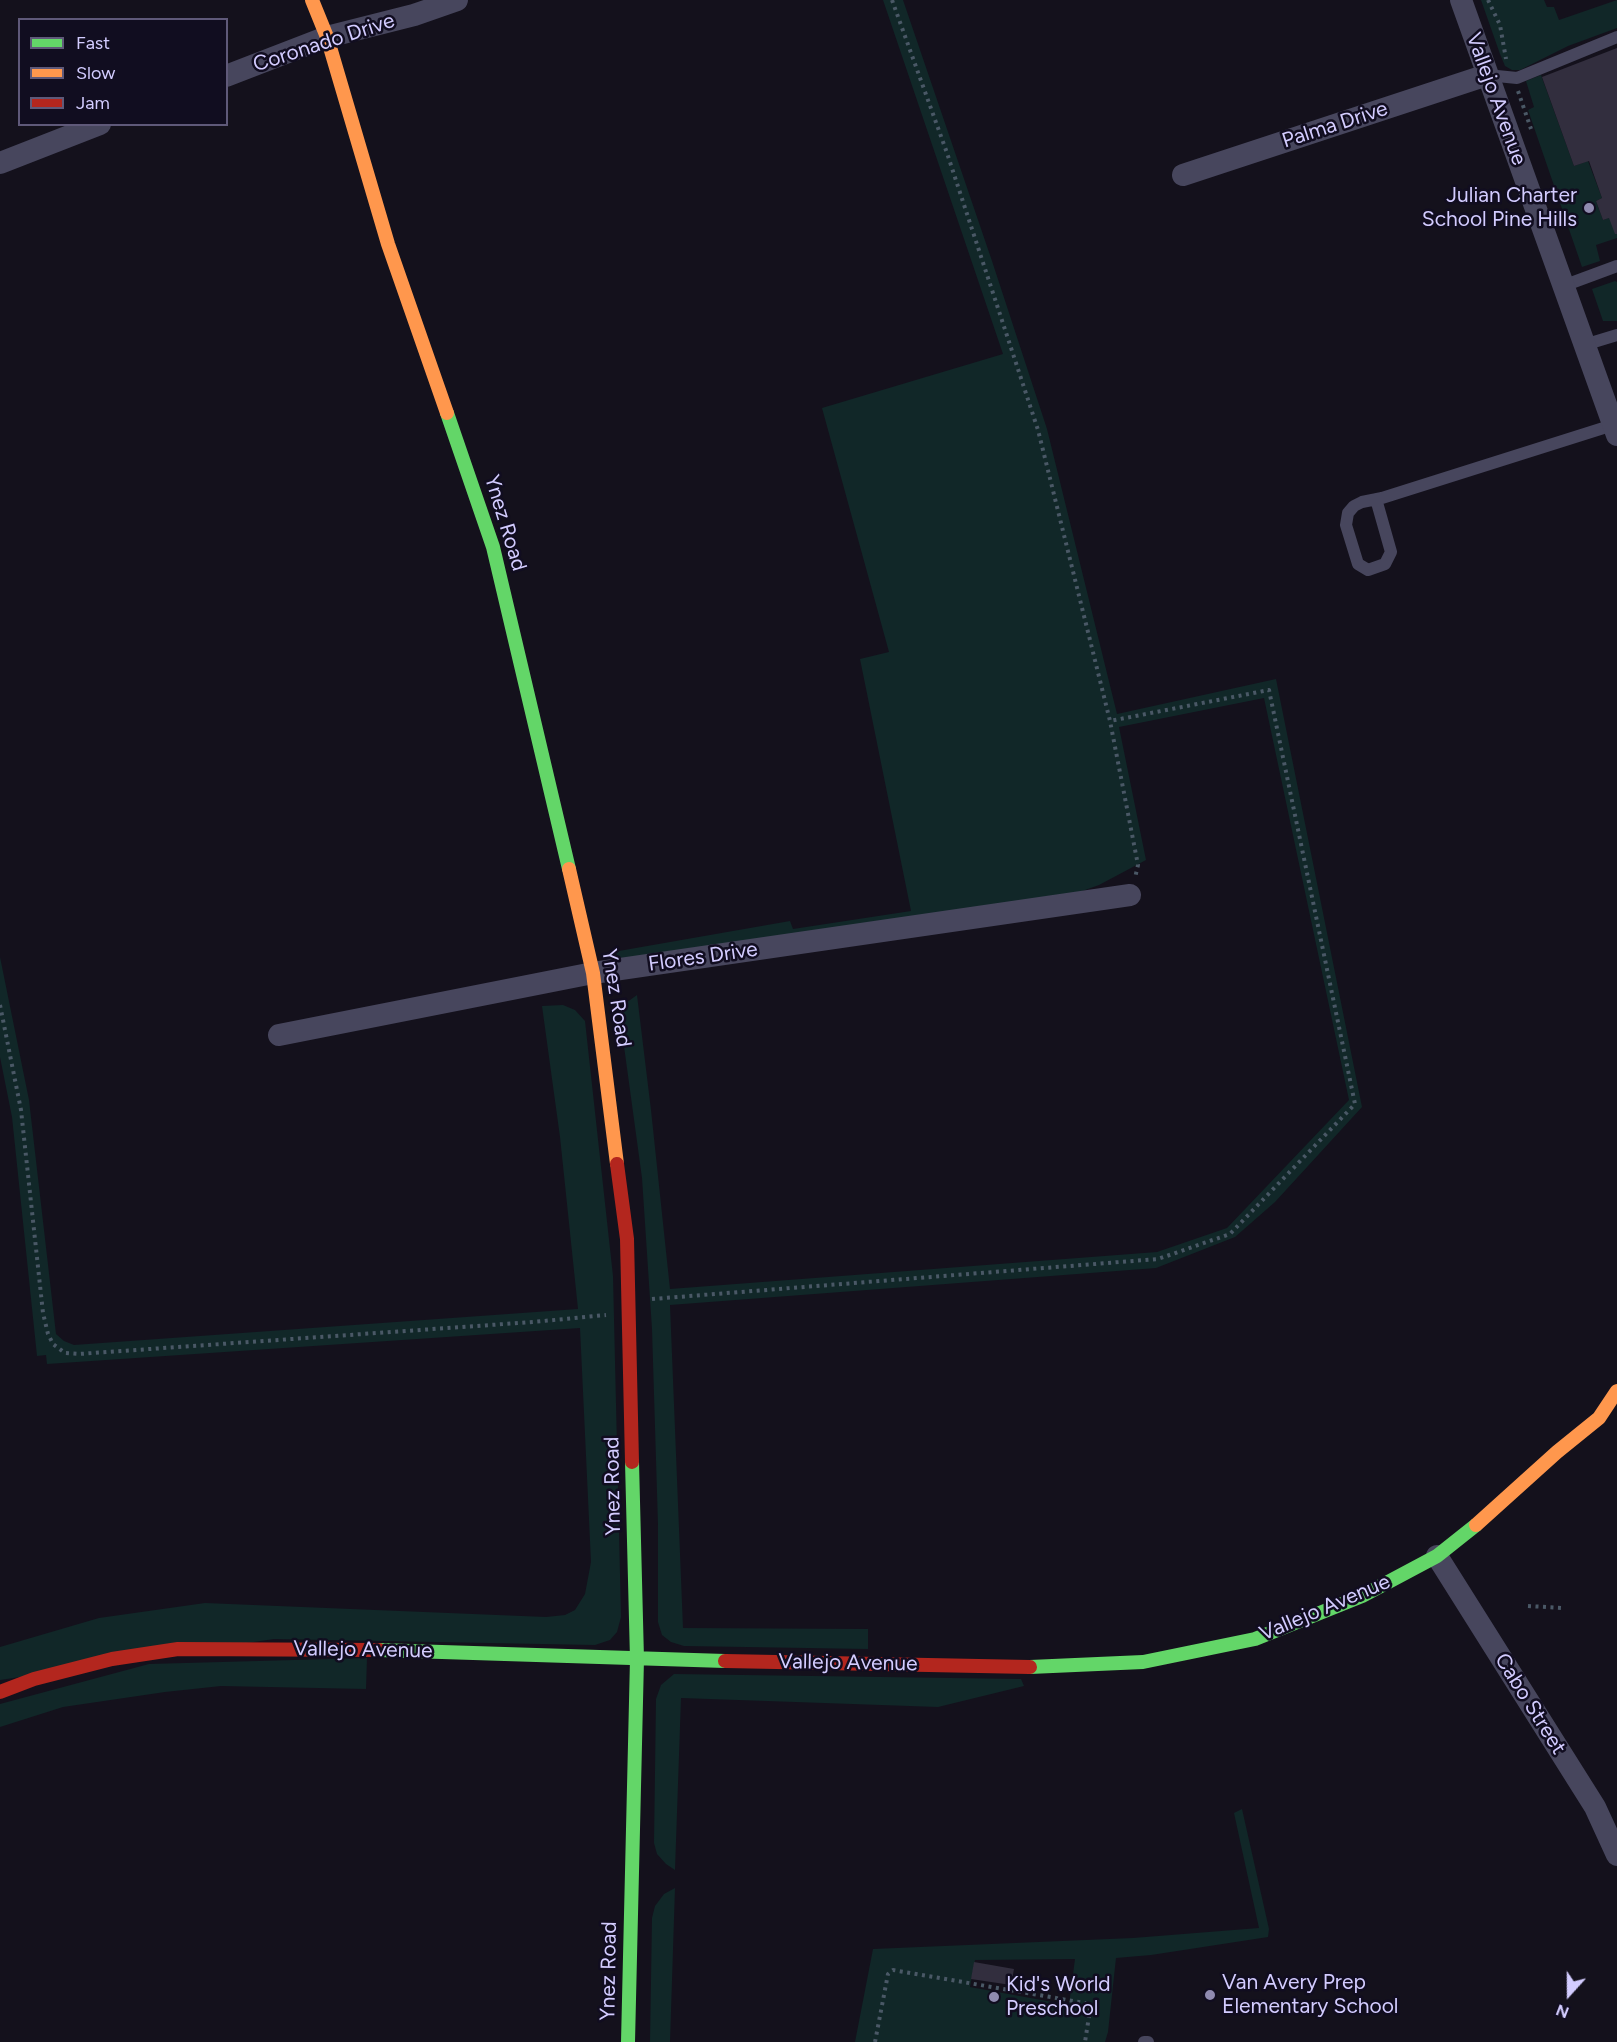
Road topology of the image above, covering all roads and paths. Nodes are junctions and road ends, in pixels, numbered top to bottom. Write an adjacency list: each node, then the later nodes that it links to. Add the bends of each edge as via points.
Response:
1 (312, 0): 5 (main road, Ynez Road)
2 (457, 0): 5 (street, Coronado Drive)
3 (892, 0): 18 (path, via 1038,430)
4 (1461, 0): 8 (street, Vallejo Avenue)
5 (327, 38): 7 (street, Coronado Drive); 20 (main road, Ynez Road, via 388,244 493,547)
6 (1617, 38): 8 (lane, via 1517,78)
7 (228, 75)
8 (1486, 75): 11 (street, Palma Drive); 13 (street, Vallejo Avenue)
9 (95, 126): 10 (street)
10 (0, 163)
11 (1183, 175)
12 (1617, 266): 13 (lane)
13 (1563, 286): 15 (street, Vallejo Avenue)
14 (1617, 335): 15 (lane)
15 (1584, 345): 16 (street, Vallejo Avenue)
16 (1615, 430): 17 (lane)
17 (1376, 499): 17 (lane, via 1354,506 1346,525 1358,564 1368,570 1385,564 1391,552)
18 (1110, 721): 19 (path, via 1138,865); 23 (path, via 1269,690 1356,1104 1230,1234 1158,1259 650,1299)
19 (1130, 895): 20 (street, Flores Drive)
20 (593, 973): 22 (street, Flores Drive); 23 (main road, Ynez Road, via 627,1239)
21 (0, 1005): 23 (path, via 21,1110 43,1312 53,1344 65,1353 533,1322 615,1314)
22 (279, 1035)
23 (629, 1306): 28 (main road, Ynez Road)
24 (1617, 1391): 25 (main road, Vallejo Avenue, via 1599,1418)
25 (1437, 1556): 28 (main road, Vallejo Avenue, via 1362,1596 1255,1639 1143,1662 1039,1666); 30 (street, Cabo Street, via 1595,1807)
26 (1528, 1606): 27 (path)
27 (1563, 1608)
28 (637, 1659): 29 (main road, Vallejo Avenue, via 350,1649 178,1649 112,1659); 31 (main road, Ynez Road)
29 (0, 1692)
30 (1617, 1855)
31 (628, 2042)
32 (875, 2042): 33 (path, via 888,1974 893,1970 1085,2003 1090,2007)
33 (1085, 2042)

